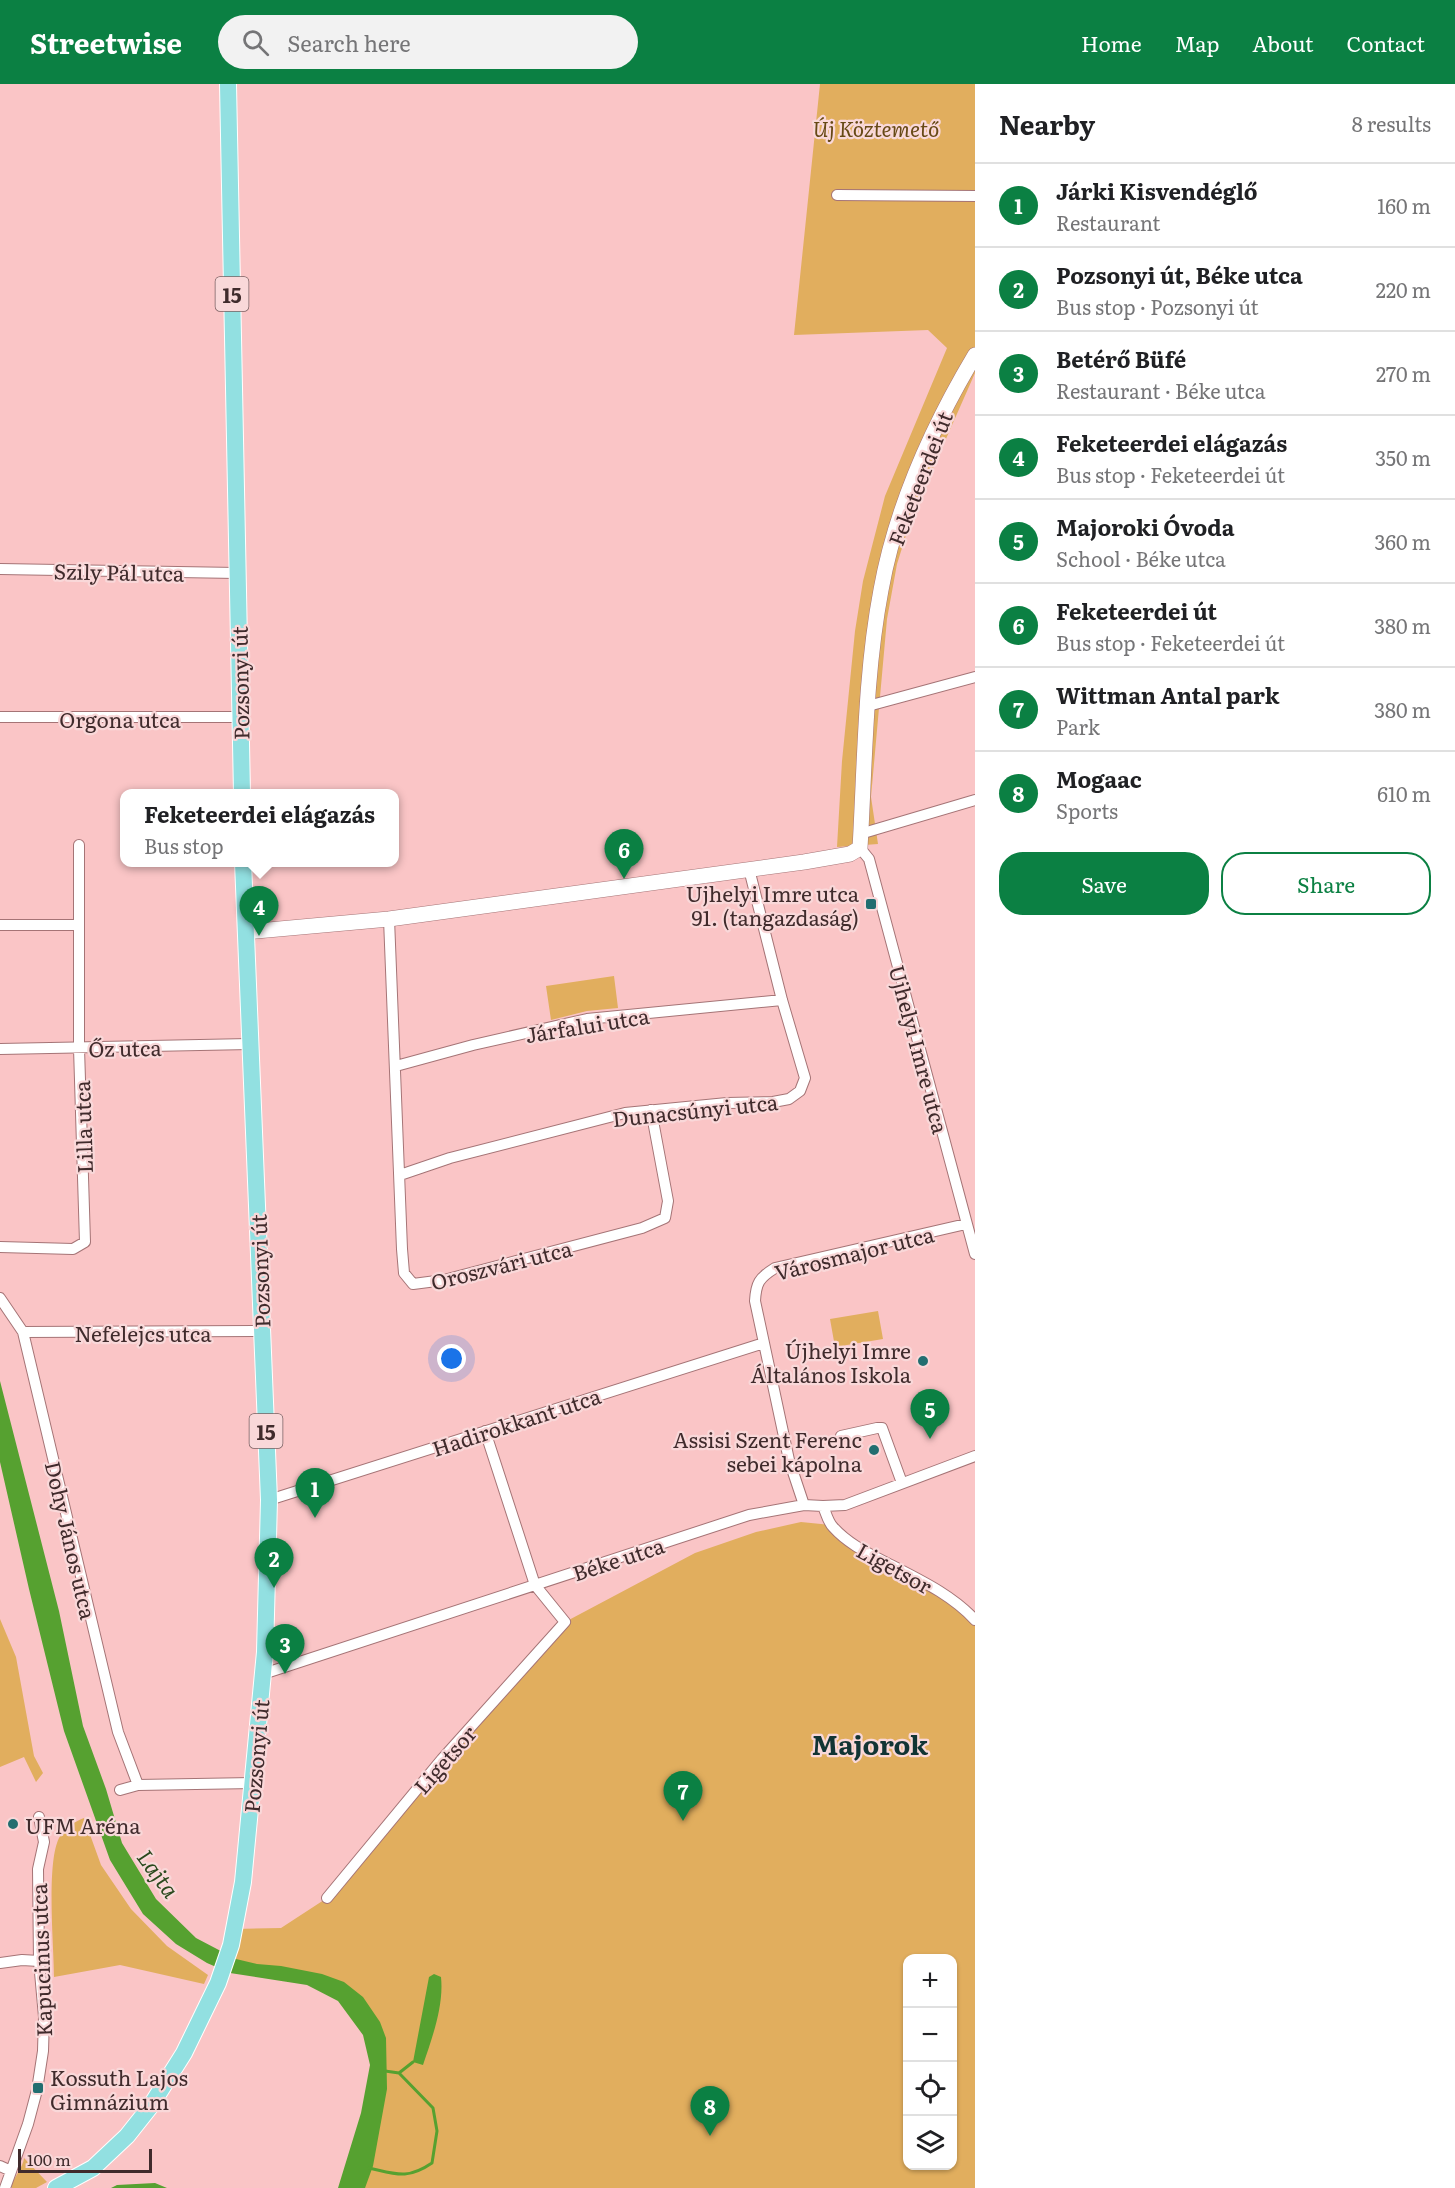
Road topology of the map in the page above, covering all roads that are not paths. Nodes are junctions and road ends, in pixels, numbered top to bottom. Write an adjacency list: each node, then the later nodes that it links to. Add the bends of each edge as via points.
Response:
1 (228, 84): 6 (main road, 15)
2 (837, 195): 3 (street)
3 (975, 196)
4 (975, 355): 8 (main road, Feketeerdei út, via 930,441 894,536 876,616)
5 (0, 569): 6 (street, Szily Pál utca)
6 (237, 573): 10 (main road, Pozsonyi út / 15)
7 (975, 677): 8 (street)
8 (868, 706): 13 (main road, Feketeerdei út)
9 (0, 717): 10 (street, Orgona utca)
10 (240, 717): 11 (main road, Pozsonyi út / 15)
11 (242, 789)
12 (975, 800): 13 (street)
13 (860, 841): 16 (main road, via 850,854); 28 (street, Ujhelyi Imre utca, via 869,859)
14 (79, 845): 19 (street, Lilla utca)
15 (243, 867): 20 (main road, Pozsonyi út / 15)
16 (749, 869): 17 (main road); 21 (street, Dunacsúnyi utca)
17 (390, 919): 20 (main road); 25 (street, Oroszvári utca)
18 (0, 925): 19 (street)
19 (78, 926): 23 (street, Lilla utca)
20 (245, 932): 22 (main road, Pozsonyi út / 15)
21 (782, 1000): 25 (street, Járfalui utca, via 587,1019); 26 (street, Dunacsúnyi utca, via 805,1078 800,1091 789,1099 773,1102)
22 (250, 1044): 23 (street, Őz utca); 32 (main road, Pozsonyi út / 15)
23 (79, 1048): 24 (street, Őz utca); 29 (street, Lilla utca, via 85,1242 73,1249)
24 (0, 1049)
25 (396, 1066): 27 (street, Oroszvári utca)
26 (651, 1110): 27 (street, Dunacsúnyi utca, via 557,1129); 27 (street, Oroszvári utca, via 668,1201 665,1218 642,1228 444,1280 413,1284 404,1273)
27 (400, 1175)
28 (966, 1224): 30 (street, Ujhelyi Imre utca); 34 (street, Városmajor utca, via 775,1268 756,1287)
29 (0, 1247)
30 (975, 1254)
31 (0, 1298): 33 (street, Dohy János utca)
32 (262, 1331): 33 (street, Nefelejcs utca); 39 (main road, Pozsonyi út / 15)
33 (24, 1332): 46 (street, Dohy János utca, via 118,1732)
34 (764, 1343): 35 (street, Hadirokkant utca); 40 (street, Városmajor utca, via 789,1460)
35 (485, 1431): 39 (street, Hadirokkant utca); 42 (street)
36 (841, 1436): 38 (street, via 882,1428)
37 (975, 1456): 38 (street, Béke utca)
38 (902, 1483): 41 (street, Béke utca, via 845,1505)
39 (269, 1500): 44 (main road, Pozsonyi út / 15)
40 (804, 1505): 41 (street, Béke utca); 42 (street, Béke utca, via 749,1515)
41 (823, 1506): 43 (street, Ligetsor, via 831,1525 851,1543 932,1587)
42 (535, 1585): 44 (street, Béke utca); 49 (street, Ligetsor, via 565,1622 442,1759)
43 (975, 1620)
44 (263, 1674): 45 (main road, Pozsonyi út / 15)
45 (253, 1783): 46 (street); 55 (main road, Pozsonyi út / 15, via 243,1882 231,1946 184,2053 133,2129 93,2168)
46 (138, 1785): 47 (street)
47 (120, 1790)
48 (39, 1817): 50 (street, Kapucinus utca, via 44,1842 38,1869)
49 (327, 1898)
50 (39, 1961): 51 (street); 53 (street, Kapucinus utca, via 44,2017 42,2064 28,2124)
51 (0, 1963)
52 (0, 2166): 53 (street)
53 (11, 2171): 54 (street, Kapucinus utca)
54 (5, 2188)
55 (56, 2188)

